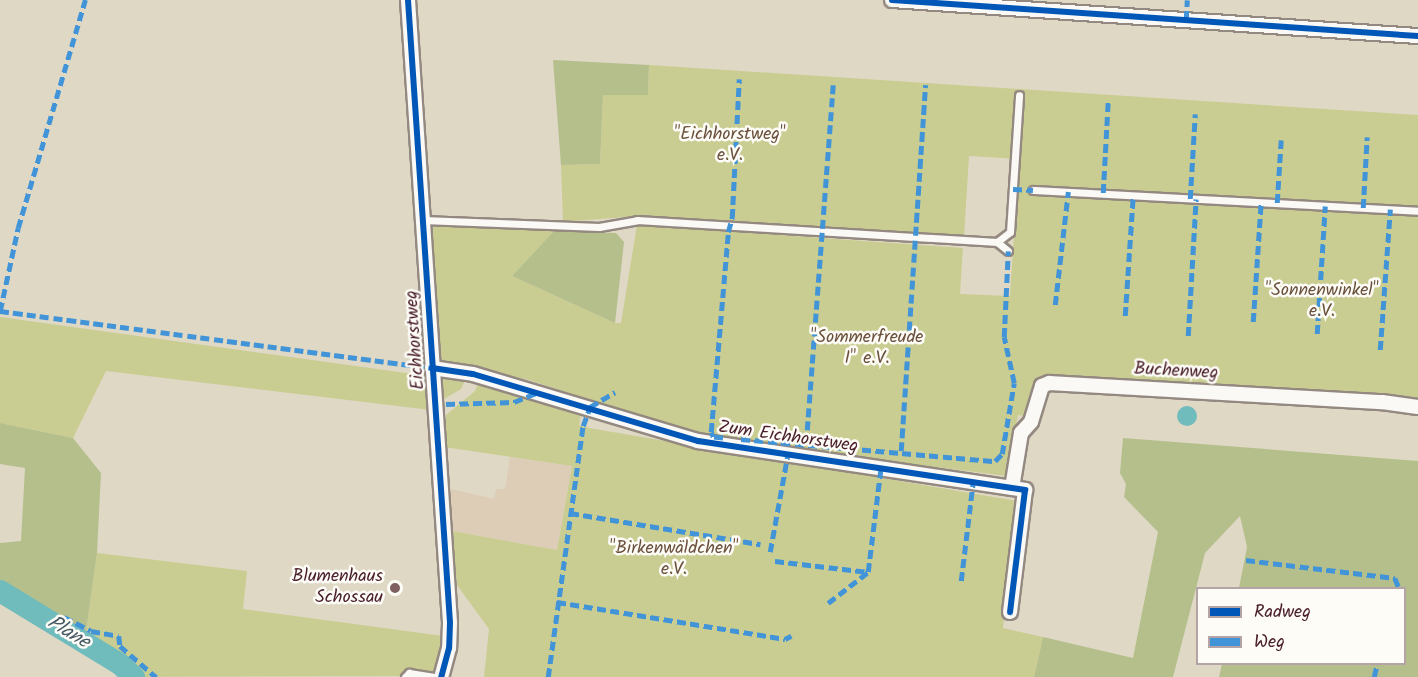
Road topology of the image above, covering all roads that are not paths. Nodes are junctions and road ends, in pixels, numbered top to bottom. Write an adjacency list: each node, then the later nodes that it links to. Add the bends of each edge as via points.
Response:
1 (408, 0): 7 (street, Eichhorstweg)
2 (892, 0): 3 (street)
3 (1418, 36)
4 (1019, 95): 8 (lane, via 1010,232)
5 (1033, 190): 6 (lane)
6 (1418, 211)
7 (423, 220): 8 (lane, via 599,227 637,220); 10 (street, Eichhorstweg)
8 (997, 242): 9 (lane)
9 (1008, 251)
10 (432, 368): 12 (street, Zum Eichhorstweg, via 473,374 698,441); 16 (street, Eichhorstweg, via 450,623 449,648)
11 (1418, 407): 12 (street, Buchenweg, via 1049,383 1042,386 1031,422 1021,433)
12 (1011, 488): 13 (street, via 1025,490)
13 (1010, 612)
14 (405, 677): 15 (lane, via 409,673)
15 (432, 677)
16 (441, 677)

